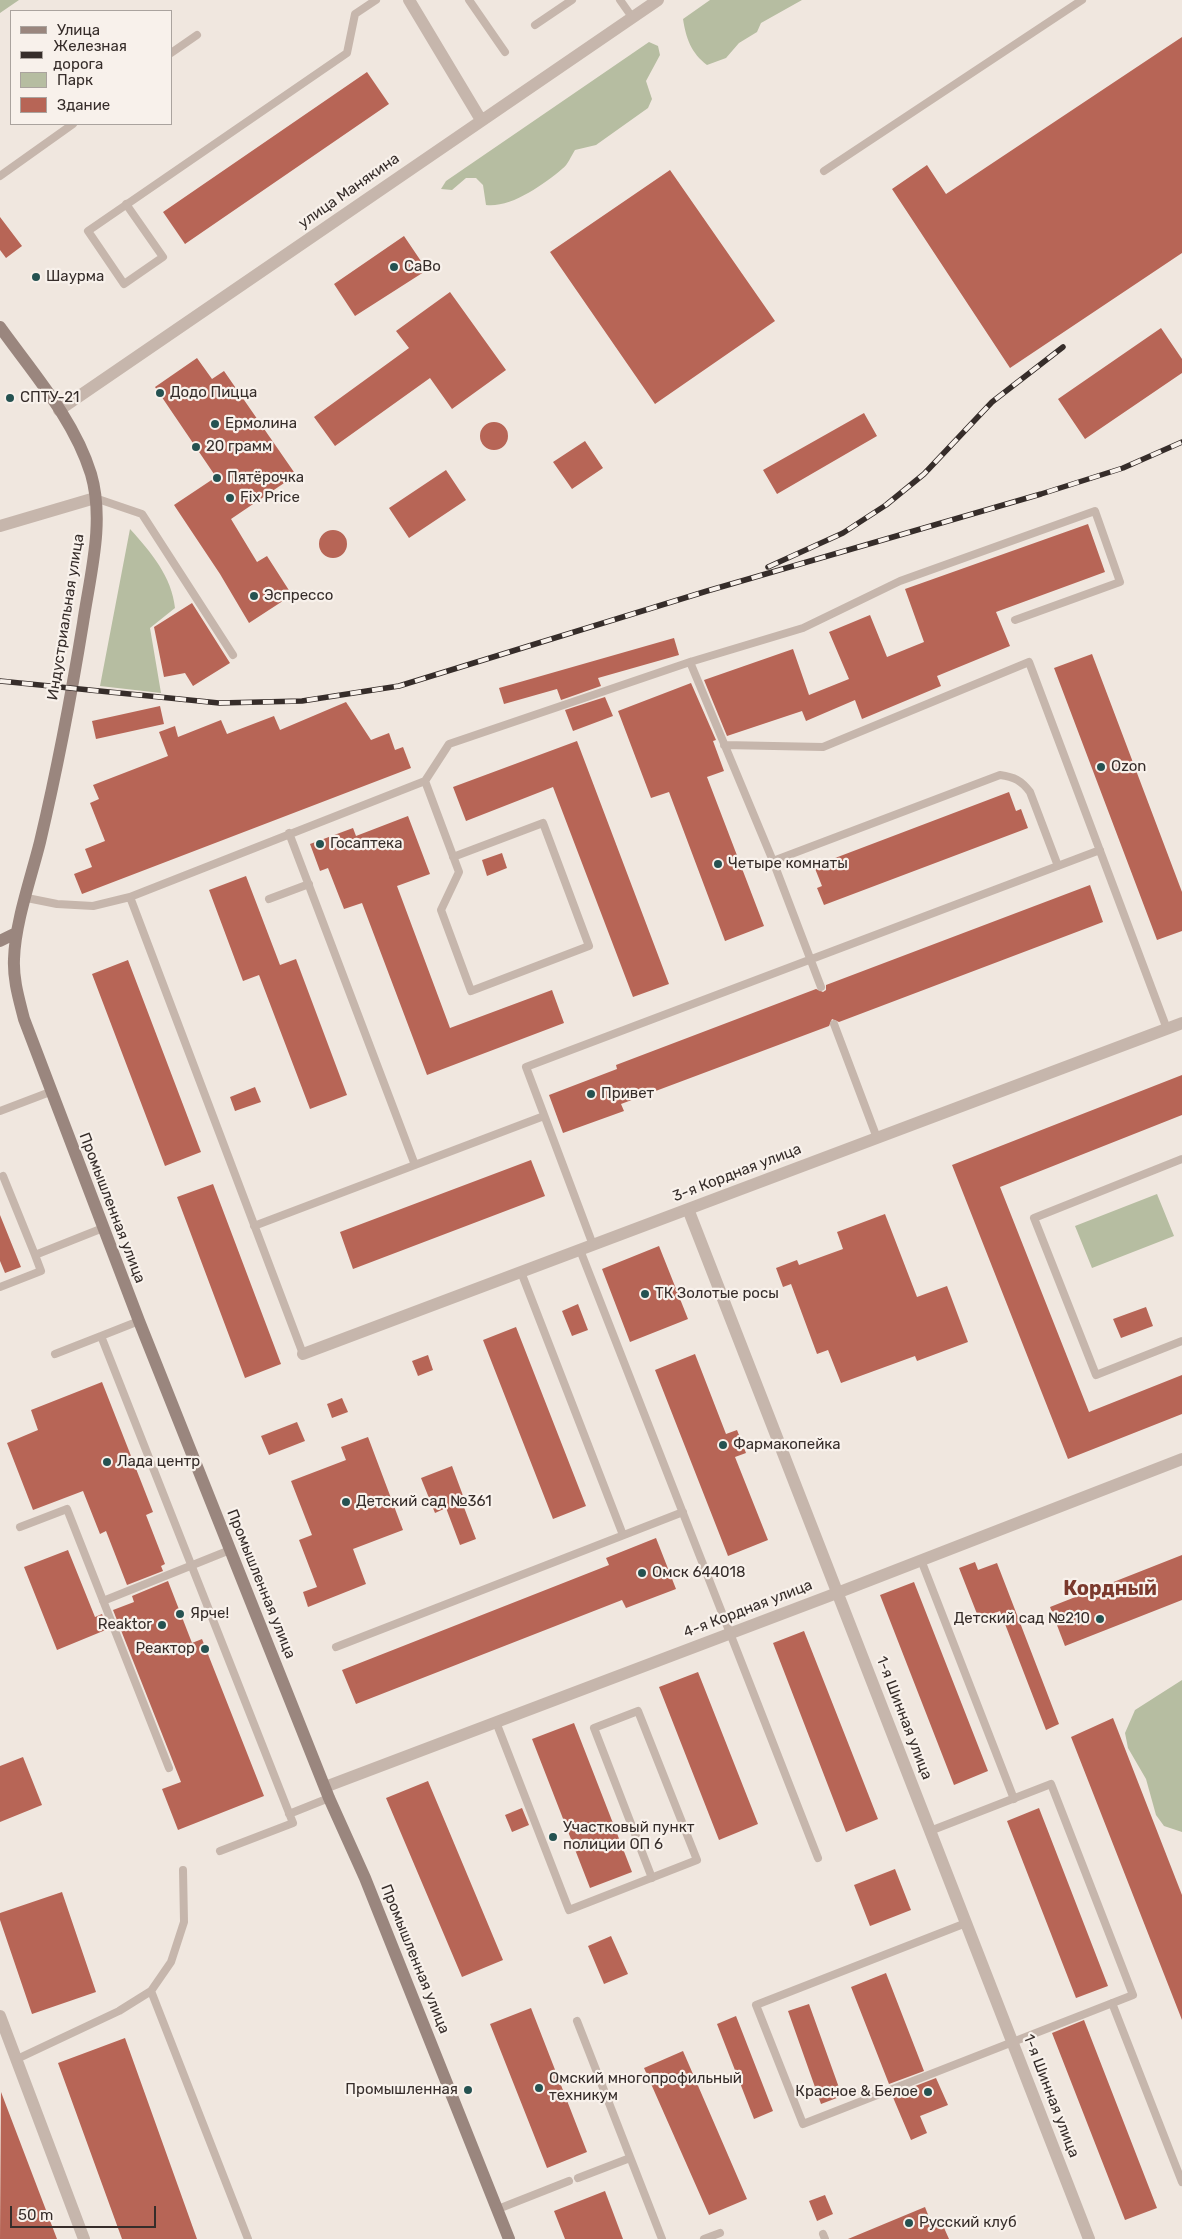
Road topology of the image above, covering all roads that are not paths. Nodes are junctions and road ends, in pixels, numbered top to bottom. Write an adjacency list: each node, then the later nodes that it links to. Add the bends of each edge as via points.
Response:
1 (376, 0): 17 (lane, via 355,14 346,53)
2 (409, 0): 13 (street)
3 (469, 0): 12 (lane)
4 (572, 0): 9 (lane)
5 (620, 0): 8 (lane)
6 (658, 0): 8 (street, улица Манякина)
7 (1082, 0): 15 (lane)
8 (632, 17): 13 (street, улица Манякина)
9 (535, 25)
10 (197, 35): 11 (lane)
11 (172, 52)
12 (505, 52)
13 (481, 120): 19 (street, улица Манякина)
14 (72, 125): 16 (lane)
15 (824, 171)
16 (0, 176)
17 (126, 204): 17 (lane, via 163,258 124,284 88,231)
18 (0, 327): 19 (main road, Индустриальная улица)
19 (59, 410): 20 (main road, Индустриальная улица, via 91,474)
20 (95, 498): 21 (street); 23 (lane, via 142,514); 34 (main road, Индустриальная улица, via 97,531 72,687 48,810)
21 (0, 526)
22 (1014, 620): 24 (lane, via 1120,582 1095,511 900,581 803,628)
23 (232, 655)
24 (690, 662): 25 (lane); 26 (lane, via 449,744)
25 (724, 745): 28 (lane, via 823,747 1029,662); 30 (lane)
26 (425, 781): 27 (lane); 29 (lane)
27 (290, 833): 32 (lane); 33 (lane)
28 (1100, 850): 31 (lane); 42 (lane)
29 (453, 857): 29 (lane, via 459,872 441,910 471,991 589,946 543,823)
30 (773, 861): 31 (lane, via 1000,775 1018,780 1030,792); 38 (lane)
31 (1058, 866): 38 (lane)
32 (309, 884): 35 (lane); 48 (lane)
33 (130, 897): 34 (lane, via 94,906); 51 (lane)
34 (26, 898): 36 (main road, Индустриальная улица)
35 (269, 899)
36 (16, 933): 37 (main road); 43 (main road, Промышленная улица, via 16,988)
37 (0, 941)
38 (810, 960): 39 (lane); 45 (lane, via 526,1067)
39 (820, 987)
40 (1182, 1023): 42 (street, 3-я Кордная улица)
41 (834, 1024): 46 (lane)
42 (1168, 1029): 46 (street, 3-я Кордная улица)
43 (50, 1092): 44 (lane); 52 (main road, Промышленная улица)
44 (0, 1112)
45 (544, 1116): 48 (lane); 53 (lane)
46 (877, 1138): 50 (street, 3-я Кордная улица)
47 (1182, 1159): 60 (lane, via 1034,1218 1096,1374)
48 (415, 1165): 51 (lane)
49 (3, 1176): 55 (lane)
50 (688, 1209): 53 (street, 3-я Кордная улица); 70 (street, 1-я Шинная улица)
51 (254, 1226): 62 (lane)
52 (103, 1228): 55 (lane); 58 (main road, Промышленная улица)
53 (593, 1245): 54 (street, 3-я Кордная улица)
54 (580, 1250): 56 (street, 3-я Кордная улица); 64 (lane)
55 (35, 1255): 57 (lane, via 41,1271)
56 (520, 1272): 62 (street, 3-я Кордная улица); 66 (lane)
57 (0, 1287)
58 (139, 1322): 59 (lane); 67 (main road, Промышленная улица)
59 (101, 1336): 61 (lane); 69 (lane)
60 (1182, 1340)
61 (55, 1354)
62 (303, 1354)
63 (1182, 1459): 68 (street, 4-я Кордная улица)
64 (683, 1512): 66 (lane); 72 (lane)
65 (20, 1527): 71 (lane, via 67,1509)
66 (623, 1535): 73 (lane)
67 (230, 1550): 69 (lane); 76 (main road, Промышленная улица)
68 (921, 1560): 70 (street, 4-я Кордная улица); 77 (lane)
69 (191, 1566): 71 (lane); 78 (lane)
70 (837, 1593): 72 (street, 4-я Кордная улица); 79 (street, 1-я Шинная улица)
71 (103, 1600): 75 (lane)
72 (730, 1633): 74 (street, 4-я Кордная улица); 81 (lane)
73 (336, 1647)
74 (496, 1722): 76 (street, 4-я Кордная улица); 83 (lane, via 569,1910)
75 (169, 1768)
76 (327, 1792): 78 (lane); 95 (main road, Промышленная улица, via 365,1878)
77 (1014, 1799): 79 (lane); 86 (lane, via 1051,1784 1133,1995)
78 (289, 1814): 80 (lane, via 293,1823)
79 (930, 1831): 84 (street, 1-я Шинная улица)
80 (220, 1851)
81 (818, 1858)
82 (183, 1870): 85 (lane, via 184,1922 171,1962)
83 (652, 1878): 83 (lane, via 697,1860 638,1711 594,1728)
84 (966, 1923): 89 (street, 1-я Шинная улица); 89 (lane, via 756,2005 803,2124)
85 (151, 1991): 90 (lane, via 119,2011); 98 (lane)
86 (1112, 2003): 89 (lane); 94 (lane)
87 (0, 2016): 90 (street)
88 (577, 2021): 91 (lane)
89 (1012, 2042): 102 (street, 1-я Шинная улица)
90 (17, 2059): 97 (street)
91 (630, 2158): 92 (lane); 100 (lane)
92 (578, 2178)
93 (569, 2181): 95 (lane)
94 (1182, 2182)
95 (498, 2209): 99 (main road, Промышленная улица)
96 (720, 2233): 101 (lane)
97 (84, 2239)
98 (248, 2239)
99 (509, 2239)
100 (662, 2239)
101 (704, 2239)
102 (1089, 2239)

